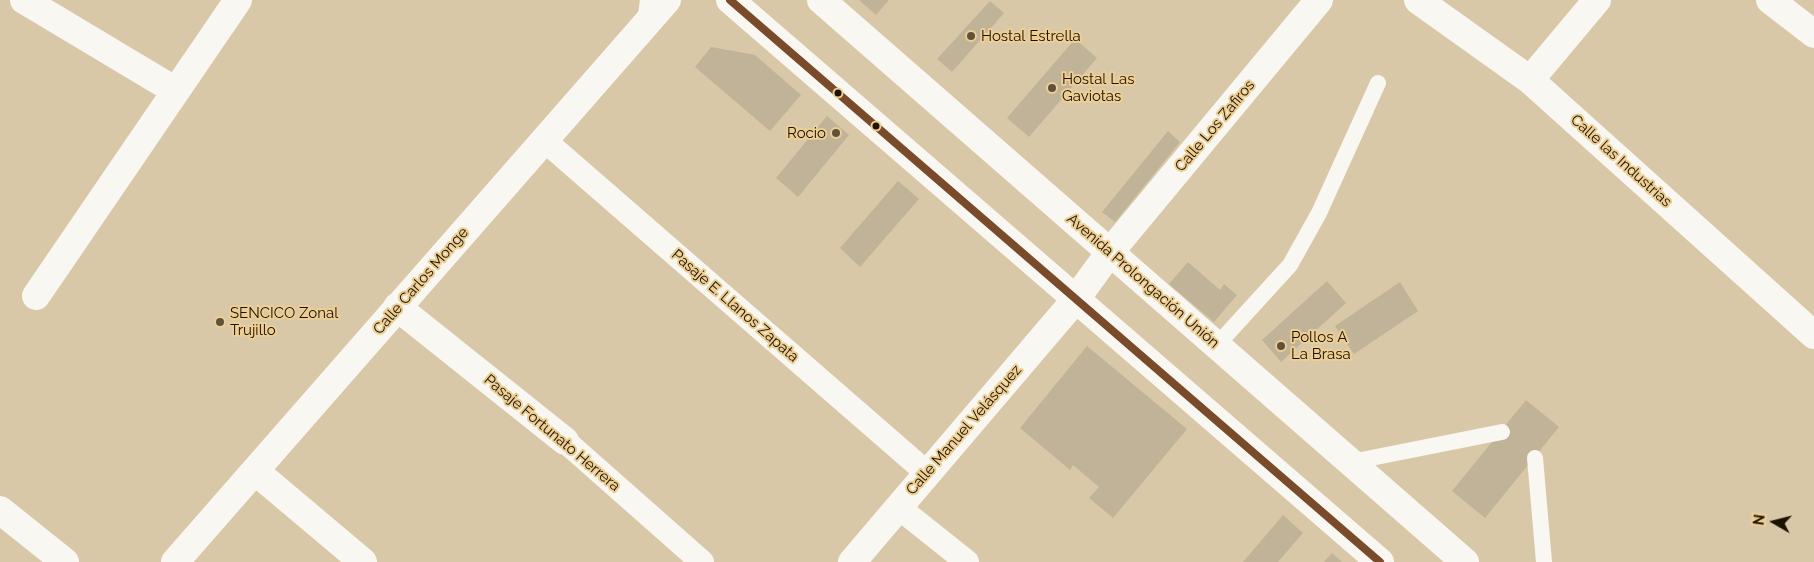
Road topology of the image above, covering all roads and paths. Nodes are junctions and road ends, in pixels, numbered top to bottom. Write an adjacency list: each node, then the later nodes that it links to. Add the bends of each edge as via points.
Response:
1 (24, 0): 13 (street)
2 (238, 0): 13 (street)
3 (730, 0): 17 (street)
4 (821, 0): 15 (street, Avenida Prolongación Unión)
5 (1319, 0): 15 (street, Calle Los Zafiros)
6 (1418, 0): 11 (street, Calle las Industrias)
7 (1597, 0): 11 (street)
8 (1770, 0): 10 (street)
9 (658, 5): 14 (street, Calle Carlos Monge)
10 (1814, 34)
11 (1530, 80): 19 (street, Calle las Industrias)
12 (1378, 84): 20 (lane, via 1319,213 1290,265)
13 (176, 91): 16 (street)
14 (544, 140): 18 (street, Calle Carlos Monge); 26 (street, Pasaje E. Llanos Zapata)
15 (1110, 252): 17 (street, Calle Los Zafiros); 20 (street, Avenida Prolongación Unión)
16 (36, 296)
17 (1076, 299): 26 (street, Calle Manuel Velásquez); 35 (street)
18 (398, 307): 22 (street, Pasaje Fortunato Herrera); 25 (street, Calle Carlos Monge)
19 (1814, 335)
20 (1217, 345): 24 (street, Avenida Prolongación Unión)
21 (1502, 432): 24 (lane)
22 (565, 441): 32 (street, Pasaje Fortunato Herrera)
23 (1535, 458): 37 (lane)
24 (1351, 462): 36 (street, Avenida Prolongación Unión)
25 (255, 471): 30 (street, Calle Carlos Monge); 31 (street)
26 (927, 472): 27 (street, Calle Manuel Velásquez)
27 (898, 507): 33 (street, Calle Manuel Velásquez); 34 (street)
28 (0, 510): 29 (street)
29 (65, 562)
30 (175, 562)
31 (363, 562)
32 (702, 562)
33 (852, 562)
34 (967, 562)
35 (1380, 562)
36 (1465, 562)
37 (1544, 562)

